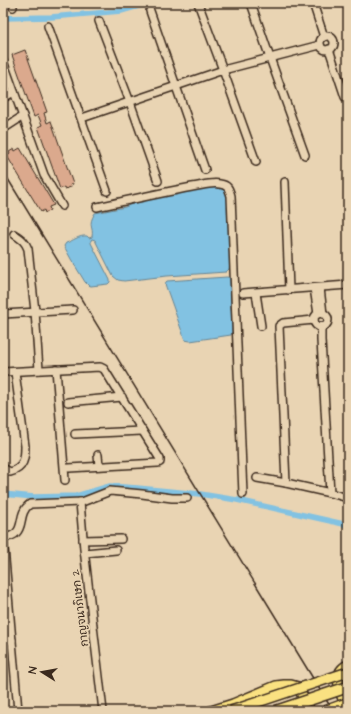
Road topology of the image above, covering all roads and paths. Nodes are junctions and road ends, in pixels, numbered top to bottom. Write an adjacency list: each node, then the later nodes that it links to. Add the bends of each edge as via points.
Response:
1 (198, 3): 12 (street)
2 (251, 3): 10 (street)
3 (313, 3): 7 (street)
4 (150, 11): 13 (street)
5 (99, 21): 17 (street)
6 (48, 26): 20 (street)
7 (324, 37): 8 (street, via 320,40); 9 (street, via 330,37 333,41)
8 (320, 45): 9 (street, via 324,50); 10 (street)
9 (329, 49): 16 (street)
10 (270, 58): 12 (street); 22 (street)
11 (4, 66): 14 (street)
12 (223, 70): 13 (street); 23 (street)
13 (176, 86): 17 (street); 24 (street)
14 (14, 92): 15 (street); 19 (street)
15 (3, 98)
16 (347, 98): 18 (street)
17 (130, 102): 20 (street); 25 (street)
18 (348, 105)
19 (23, 116): 21 (street); 28 (street, via 44,176)
20 (82, 118): 27 (street)
21 (3, 128)
22 (305, 155)
23 (256, 162)
24 (204, 170)
25 (158, 181)
26 (285, 182): 33 (street)
27 (107, 191)
28 (62, 206)
29 (97, 207): 58 (street, via 211,184 221,184 230,189)
30 (14, 234): 37 (street, via 23,240 28,249)
31 (348, 285): 32 (street)
32 (317, 288): 33 (street); 39 (street)
33 (289, 290): 35 (street)
34 (243, 293): 35 (street)
35 (256, 293): 40 (street)
36 (73, 310): 37 (street)
37 (35, 311): 38 (street); 43 (street)
38 (3, 314)
39 (318, 316): 41 (street, via 316,324); 41 (street, via 326,316 327,322); 56 (street, via 279,326)
40 (261, 326)
41 (321, 326): 57 (street)
42 (56, 369): 43 (street); 46 (street, via 100,367 104,369); 55 (street)
43 (38, 370): 45 (street)
44 (3, 372): 45 (street)
45 (15, 372): 52 (street, via 25,454 19,468 8,472)
46 (122, 397): 47 (street); 48 (street)
47 (68, 402)
48 (142, 431): 49 (street); 51 (street, via 160,462)
49 (75, 434)
50 (98, 455): 51 (street)
51 (99, 466): 53 (street)
52 (3, 468)
53 (69, 468)
54 (257, 478): 56 (street)
55 (65, 480)
56 (286, 483): 57 (street)
57 (330, 493): 60 (street)
58 (243, 494)
59 (187, 498): 61 (street, via 110,492)
60 (348, 498)
61 (80, 502): 62 (street, via 30,504 22,514 17,533); 64 (street, กาญจนาภิเษก 2)
62 (3, 535): 65 (street)
63 (120, 539): 64 (street)
64 (84, 540): 67 (street, กาญจนาภิเษก 2)
65 (3, 548): 69 (street)
66 (116, 550): 67 (street)
67 (85, 554): 76 (street, กาญจนาภิเษก 2)
68 (3, 640): 69 (street)
69 (12, 640): 75 (street)
70 (348, 665): 74 (main road, via 341,670 338,678 340,692)
71 (348, 672): 78 (main road, bridge)
72 (348, 687): 79 (highway, bridge)
73 (348, 703): 81 (highway, bridge)
74 (348, 710)
75 (18, 711)
76 (103, 711)
77 (211, 711): 80 (main road, via 284,684 298,687)
78 (231, 711)
79 (276, 711)
80 (309, 711)
81 (326, 711)

